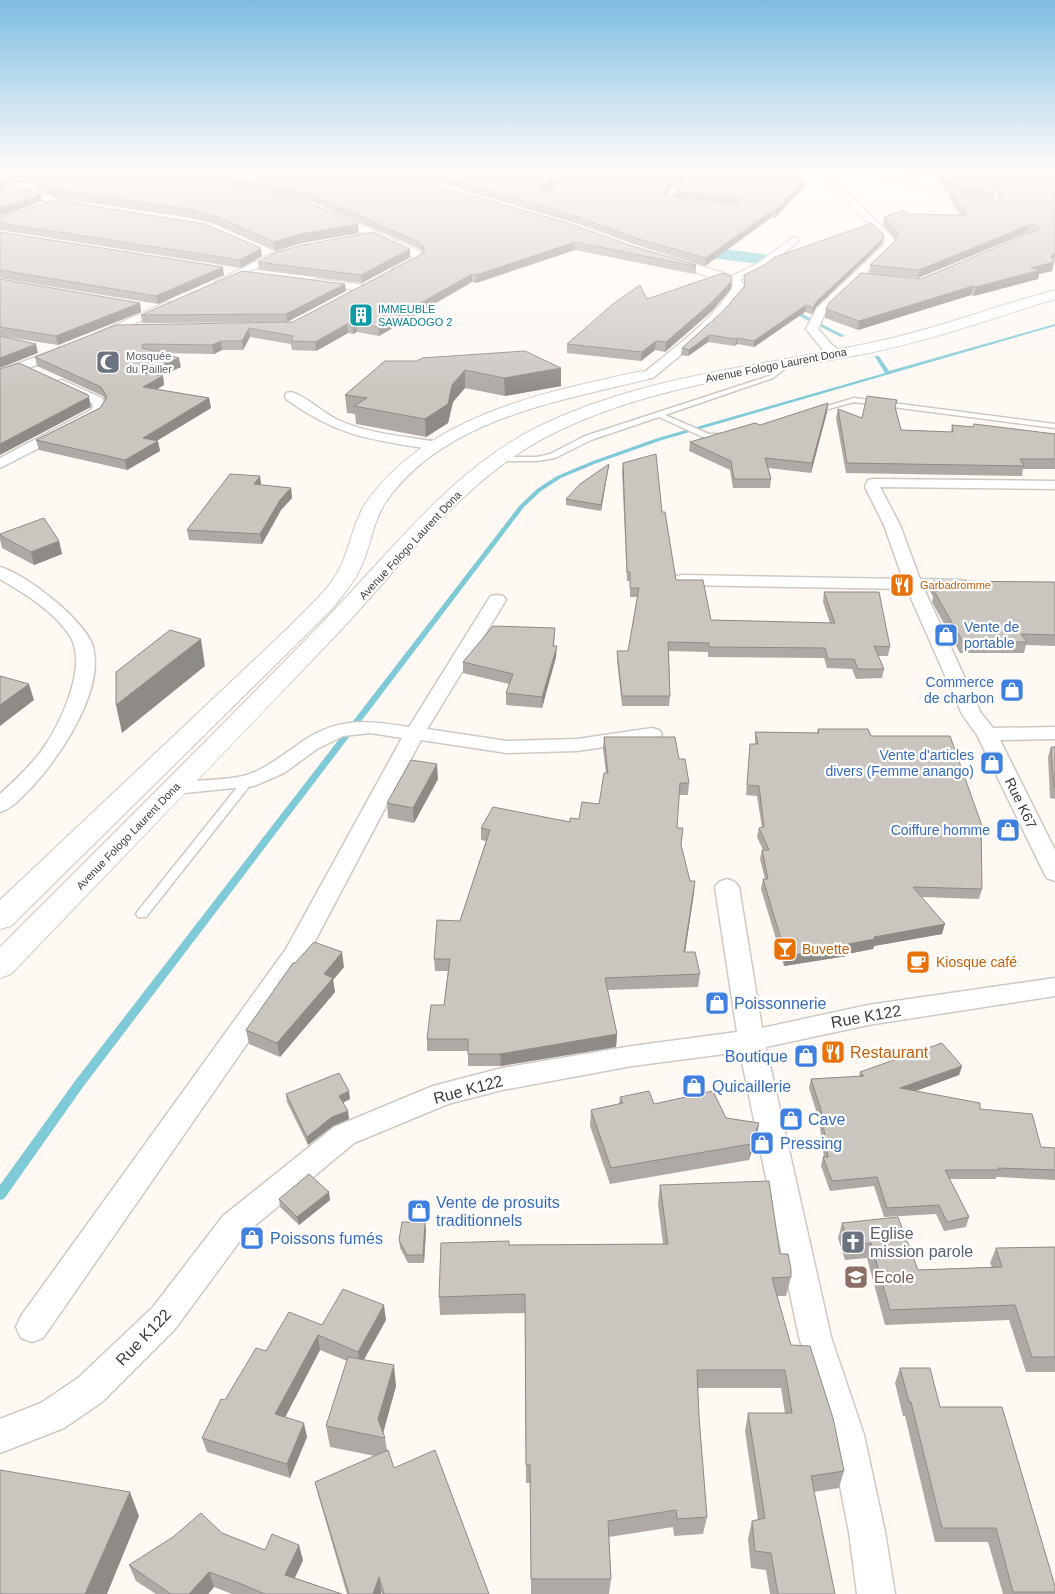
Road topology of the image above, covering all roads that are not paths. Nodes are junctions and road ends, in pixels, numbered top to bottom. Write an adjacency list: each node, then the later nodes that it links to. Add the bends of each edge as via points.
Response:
1 (399, 245): 11 (street, via 414,252 418,259)
2 (787, 245): 14 (street, via 761,266)
3 (889, 245): 12 (street)
4 (261, 250): 7 (street)
5 (292, 251): 7 (street)
6 (654, 255): 14 (street)
7 (274, 256): 9 (street)
8 (222, 270): 9 (street)
9 (242, 272): 10 (street); 17 (street)
10 (260, 275)
11 (387, 276)
12 (857, 277): 13 (street); 27 (street, via 821,310 814,321 812,329)
13 (873, 279)
14 (733, 280): 31 (street, via 738,282 738,291)
15 (308, 281): 19 (street, via 368,286)
16 (1055, 284): 27 (main road, Avenue Fologo Laurent Dona)
17 (208, 287)
18 (1055, 294): 27 (main road, Avenue Fologo Laurent Dona, via 950,328 872,347)
19 (347, 297)
20 (175, 302): 22 (street)
21 (140, 306): 22 (street)
22 (158, 309): 23 (street)
23 (116, 329): 24 (street); 25 (street)
24 (135, 329)
25 (88, 341)
26 (35, 347): 29 (street, via 65,350)
27 (833, 351): 28 (main road, Avenue Fologo Laurent Dona); 31 (main road, Avenue Fologo Laurent Dona)
28 (790, 362): 33 (lane, via 771,377); 38 (main road, Avenue Fologo Laurent Dona, via 652,389 615,400 546,429)
29 (21, 365): 30 (street); 39 (street, via 97,401 100,407 90,416)
30 (0, 374)
31 (650, 374): 37 (main road, Avenue Fologo Laurent Dona, via 521,406)
32 (291, 396): 37 (street, via 345,428)
33 (658, 414): 36 (lane, via 708,436); 38 (lane, via 588,438 552,456)
34 (802, 414): 35 (lane, via 854,400)
35 (1055, 426)
36 (730, 435)
37 (437, 446): 56 (main road, Avenue Fologo Laurent Dona, via 403,470 389,485 368,517 340,585 297,632)
38 (499, 459): 51 (main road, Avenue Fologo Laurent Dona, via 453,496 371,586)
39 (0, 464)
40 (1055, 485): 43 (street, Rue K67, via 873,483)
41 (0, 572): 52 (street, via 47,602 70,624 85,647 86,670 65,728 48,756)
42 (682, 580): 43 (street)
43 (914, 584): 44 (street); 49 (street, Rue K67, via 972,714)
44 (973, 585)
45 (497, 600): 47 (street)
46 (1055, 733): 49 (street)
47 (414, 734): 48 (street, via 507,747 577,745); 50 (street, via 371,727 338,730 277,769); 60 (street, via 296,954)
48 (652, 734)
49 (987, 734): 53 (street, Rue K67)
50 (247, 782): 51 (street); 55 (lane)
51 (174, 788): 57 (main road, Avenue Fologo Laurent Dona)
52 (0, 805)
53 (1055, 873)
54 (727, 887): 59 (street)
55 (142, 914)
56 (0, 918)
57 (0, 966)
58 (1055, 987): 59 (street, Rue K122, via 868,1015)
59 (751, 1040): 61 (street, Rue K122, via 632,1056 502,1079 443,1094 344,1135 234,1225 164,1318 90,1390 52,1416); 62 (street, via 815,1337 847,1435)
60 (32, 1327)
61 (0, 1436)
62 (876, 1594)

